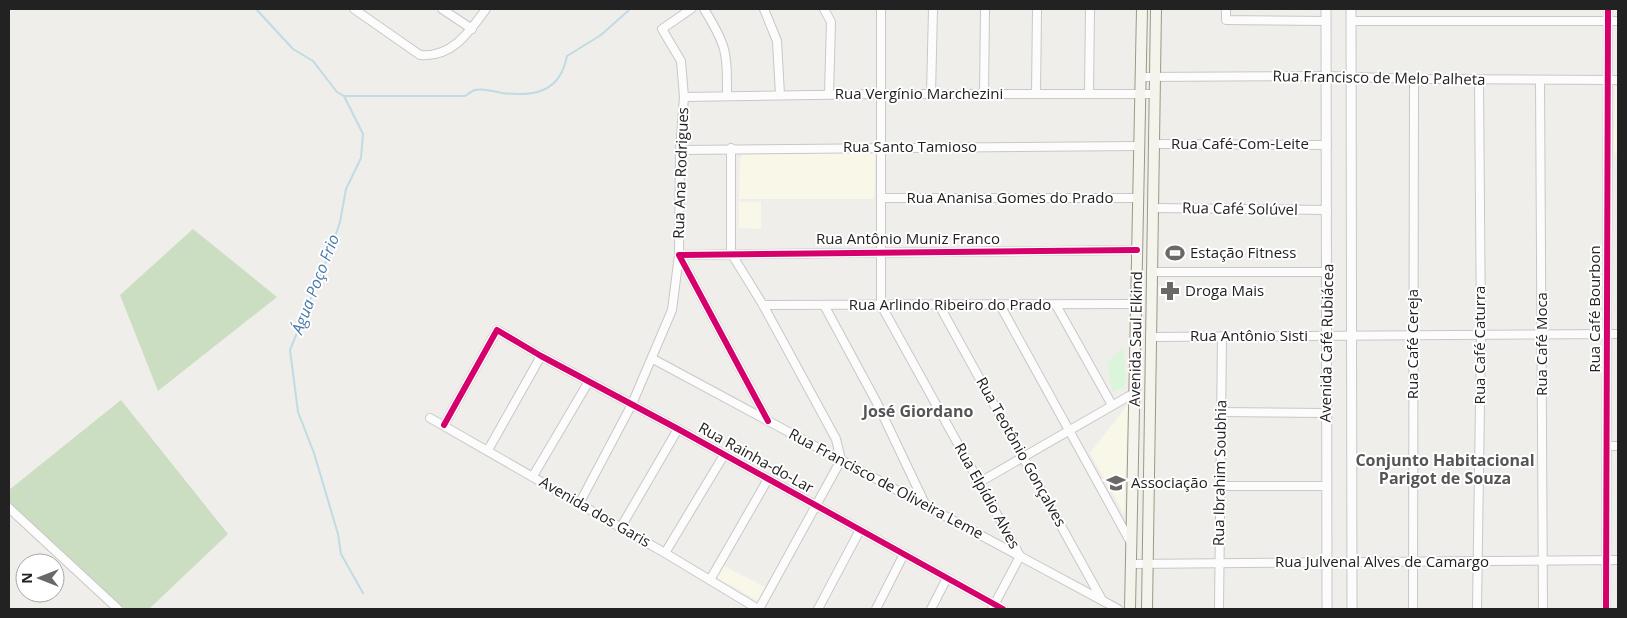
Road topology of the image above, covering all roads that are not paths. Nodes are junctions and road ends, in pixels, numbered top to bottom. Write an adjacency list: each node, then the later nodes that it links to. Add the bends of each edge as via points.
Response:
1 (354, 9): 25 (street, via 420,55 455,45)
2 (442, 9): 25 (street)
3 (486, 9): 25 (street)
4 (691, 9): 45 (street, Rua Ana Rodrigues, via 662,29 681,61)
5 (704, 9): 44 (street, via 720,35 727,55)
6 (764, 9): 35 (street, via 777,40)
7 (824, 9): 24 (street)
8 (831, 9): 24 (street)
9 (881, 9): 37 (street)
10 (932, 9): 38 (street)
11 (985, 9): 39 (street)
12 (1037, 9): 40 (street)
13 (1090, 9): 41 (street)
14 (1142, 9): 27 (main road, Avenida Saul Elkind)
15 (1156, 9): 28 (main road, Avenida Saul Elkind)
16 (1226, 9): 20 (street, via 1226,20)
17 (1326, 9): 20 (street, Avenida Café Rubiácea)
18 (1351, 9): 21 (street, Avenida Café Rubiácea)
19 (1608, 9): 22 (street, Rua Café Bourbon)
20 (1326, 21): 26 (street, Avenida Café Rubiácea)
21 (1351, 21): 22 (street); 29 (street, Avenida Café Rubiácea)
22 (1608, 21): 23 (street); 33 (street, Rua Café Bourbon)
23 (1618, 21)
24 (831, 22): 36 (street)
25 (472, 29)
26 (1326, 76): 28 (street, Rua Francisco de Melo Palheta); 29 (street, Rua Francisco de Melo Palheta); 47 (street, Avenida Café Rubiácea)
27 (1140, 77): 28 (street, Rua Francisco de Melo Palheta); 42 (main road, Avenida Saul Elkind)
28 (1154, 77): 43 (main road, Avenida Saul Elkind)
29 (1351, 77): 30 (street, Rua Francisco de Melo Palheta); 74 (street, Avenida Café Rubiácea)
30 (1414, 79): 31 (street, Rua Francisco de Melo Palheta); 75 (street, Rua Café Cereja)
31 (1479, 80): 32 (street, Rua Francisco de Melo Palheta); 69 (street, Rua Café Caturra)
32 (1540, 80): 33 (street, Rua Francisco de Melo Palheta); 70 (street, Rua Café Moca)
33 (1607, 80): 34 (street, Rua Francisco de Melo Palheta); 71 (street, Rua Café Bourbon)
34 (1618, 80)
35 (780, 94): 36 (street, Rua Vergínio Marchezini); 44 (street, Rua Vergínio Marchezini)
36 (829, 94): 37 (street, Rua Vergínio Marchezini)
37 (880, 94): 38 (street, Rua Vergínio Marchezini); 49 (street)
38 (931, 94): 39 (street, Rua Vergínio Marchezini)
39 (984, 94): 40 (street, Rua Vergínio Marchezini)
40 (1036, 94): 41 (street, Rua Vergínio Marchezini)
41 (1089, 94): 42 (street, Rua Vergínio Marchezini)
42 (1140, 94): 43 (street, Rua Vergínio Marchezini); 48 (main road, Avenida Saul Elkind)
43 (1154, 94): 46 (main road, Avenida Saul Elkind)
44 (727, 95): 45 (street, Rua Vergínio Marchezini)
45 (684, 96): 51 (street, Rua Ana Rodrigues)
46 (1153, 144): 47 (street, Rua Café-Com-Leite); 54 (main road, Avenida Saul Elkind)
47 (1327, 144): 55 (street, Avenida Café Rubiácea)
48 (1140, 146): 49 (street, Rua Santo Tamioso); 53 (main road, Avenida Saul Elkind)
49 (882, 147): 50 (street, Rua Santo Tamioso); 52 (street)
50 (731, 148): 51 (street, Rua Santo Tamioso); 58 (street)
51 (680, 150): 59 (street, Rua Ana Rodrigues)
52 (881, 198): 53 (street, Rua Ananisa Gomes do Prado); 57 (street)
53 (1139, 198): 56 (main road, Avenida Saul Elkind)
54 (1152, 208): 55 (street, Rua Café Solúvel); 60 (main road, Avenida Saul Elkind)
55 (1327, 210): 61 (street, Avenida Café Rubiácea)
56 (1138, 250): 57 (street, Rua Antônio Muniz Franco); 62 (main road, Avenida Saul Elkind)
57 (880, 251): 58 (street, Rua Antônio Muniz Franco); 65 (street)
58 (731, 253): 59 (street, Rua Antônio Muniz Franco); 63 (street)
59 (679, 255): 79 (street, Rua Ana Rodrigues, via 672,310); 87 (street)
60 (1151, 272): 61 (street); 77 (main road, Avenida Saul Elkind)
61 (1328, 272): 73 (street, Avenida Café Rubiácea)
62 (1138, 304): 68 (street, Rua Arlindo Ribeiro do Prado); 81 (main road, Avenida Saul Elkind)
63 (763, 305): 64 (street, Rua Arlindo Ribeiro do Prado); 96 (street, via 836,439)
64 (824, 305): 65 (street, Rua Arlindo Ribeiro do Prado); 104 (street)
65 (881, 305): 66 (street, Rua Arlindo Ribeiro do Prado); 99 (street, Rua Elpídio Alves)
66 (939, 305): 67 (street, Rua Arlindo Ribeiro do Prado); 95 (street, Rua Teotônio Gonçalves)
67 (1000, 305): 68 (street, Rua Arlindo Ribeiro do Prado); 90 (street)
68 (1056, 306): 83 (street)
69 (1480, 334): 70 (street, Rua Antônio Sisti); 75 (street, Rua Antônio Sisti); 114 (street, Rua Café Caturra)
70 (1543, 334): 71 (street, Rua Antônio Sisti); 115 (street, Rua Café Moca)
71 (1608, 334): 72 (street, Rua Antônio Sisti); 91 (street, Rua Café Bourbon)
72 (1618, 334)
73 (1328, 335): 74 (street, Rua Antônio Sisti); 76 (street, Rua Antônio Sisti); 85 (street, Avenida Café Rubiácea)
74 (1350, 335): 75 (street, Rua Antônio Sisti); 117 (street, Avenida Café Rubiácea)
75 (1413, 335): 118 (street, Rua Café Cereja)
76 (1222, 336): 77 (street, Rua Antônio Sisti); 84 (street, Rua Ibrahim Soubhia)
77 (1150, 337): 121 (main road, Avenida Saul Elkind)
78 (541, 356): 80 (street, Rua Rainha-do-Lar); 88 (street, Rua Rainha-do-Lar, via 497,330); 93 (street)
79 (653, 359): 82 (street, Rua Ana Rodrigues); 87 (street, Rua Francisco de Oliveira Leme)
80 (589, 381): 82 (street, Rua Rainha-do-Lar); 97 (street)
81 (1136, 392): 83 (street); 108 (main road, Avenida Saul Elkind)
82 (632, 404): 89 (street, Rua Rainha-do-Lar); 102 (street, Rua Ana Rodrigues)
83 (1112, 405): 90 (street)
84 (1220, 412): 85 (street); 100 (street, Rua Ibrahim Soubhia)
85 (1326, 413): 101 (street, Avenida Café Rubiácea)
86 (430, 418): 88 (street, Avenida dos Garis)
87 (768, 421): 96 (street, Rua Francisco de Oliveira Leme)
88 (444, 425): 93 (street, Avenida dos Garis)
89 (678, 429): 94 (street, Rua Rainha-do-Lar); 106 (street)
90 (1069, 430): 95 (street); 108 (street)
91 (1607, 446): 92 (street); 112 (street, Rua Café Bourbon)
92 (1618, 446)
93 (488, 450): 97 (street, Avenida dos Garis)
94 (724, 455): 98 (street, Rua Rainha-do-Lar); 109 (street)
95 (1024, 456): 99 (street); 124 (street, Rua Teotônio Gonçalves)
96 (841, 460): 103 (street); 104 (street, Rua Francisco de Oliveira Leme)
97 (533, 476): 102 (street, Avenida dos Garis)
98 (768, 479): 103 (street, Rua Rainha-do-Lar); 123 (street)
99 (980, 482): 111 (street, Rua Elpídio Alves)
100 (1220, 486): 101 (street); 119 (street, Rua Ibrahim Soubhia)
101 (1325, 486): 116 (street, Avenida Café Rubiácea)
102 (579, 504): 106 (street, Avenida dos Garis)
103 (815, 504): 107 (street, Rua Rainha-do-Lar); 127 (street)
104 (926, 506): 111 (street, Rua Francisco de Oliveira Leme)
105 (9, 508): 126 (street)
106 (621, 527): 109 (street, Avenida dos Garis)
107 (860, 530): 110 (street, Rua Rainha-do-Lar); 128 (street)
108 (1131, 542): 120 (main road, Avenida Saul Elkind)
109 (665, 553): 123 (street, Avenida dos Garis)
110 (904, 554): 122 (street, Rua Rainha-do-Lar); 129 (street)
111 (1020, 556): 124 (street, Rua Francisco de Oliveira Leme); 125 (street)
112 (1605, 560): 113 (street, Rua Julvenal Alves de Camargo); 115 (street, Rua Julvenal Alves de Camargo); 141 (street, Rua Café Bourbon)
113 (1618, 560)
114 (1478, 561): 115 (street, Rua Julvenal Alves de Camargo); 118 (street, Rua Julvenal Alves de Camargo); 139 (street, Rua Café Caturra)
115 (1542, 561): 140 (street, Rua Café Moca)
116 (1327, 562): 117 (street, Rua Julvenal Alves de Camargo); 119 (street, Rua Julvenal Alves de Camargo); 136 (street, Avenida Café Rubiácea)
117 (1352, 562): 118 (street, Rua Julvenal Alves de Camargo); 137 (street, Avenida Café Rubiácea)
118 (1413, 562): 138 (street, Rua Café Cereja)
119 (1219, 563): 121 (street, Rua Julvenal Alves de Camargo); 135 (street, Rua Ibrahim Soubhia)
120 (1131, 564): 121 (street, Rua Julvenal Alves de Camargo); 133 (main road, Avenida Saul Elkind)
121 (1147, 564): 134 (main road, Avenida Saul Elkind)
122 (947, 578): 125 (street, Rua Rainha-do-Lar); 130 (street)
123 (710, 580): 127 (street, Avenida dos Garis)
124 (1102, 600): 132 (street, Rua Francisco de Oliveira Leme)
125 (993, 607): 131 (street, Rua Rainha-do-Lar)
126 (118, 609)
127 (758, 609)
128 (818, 609)
129 (876, 609)
130 (931, 609)
131 (1003, 609)
132 (1118, 609)
133 (1130, 609)
134 (1147, 609)
135 (1219, 609)
136 (1327, 609)
137 (1352, 609)
138 (1413, 609)
139 (1477, 609)
140 (1543, 609)
141 (1606, 609)

